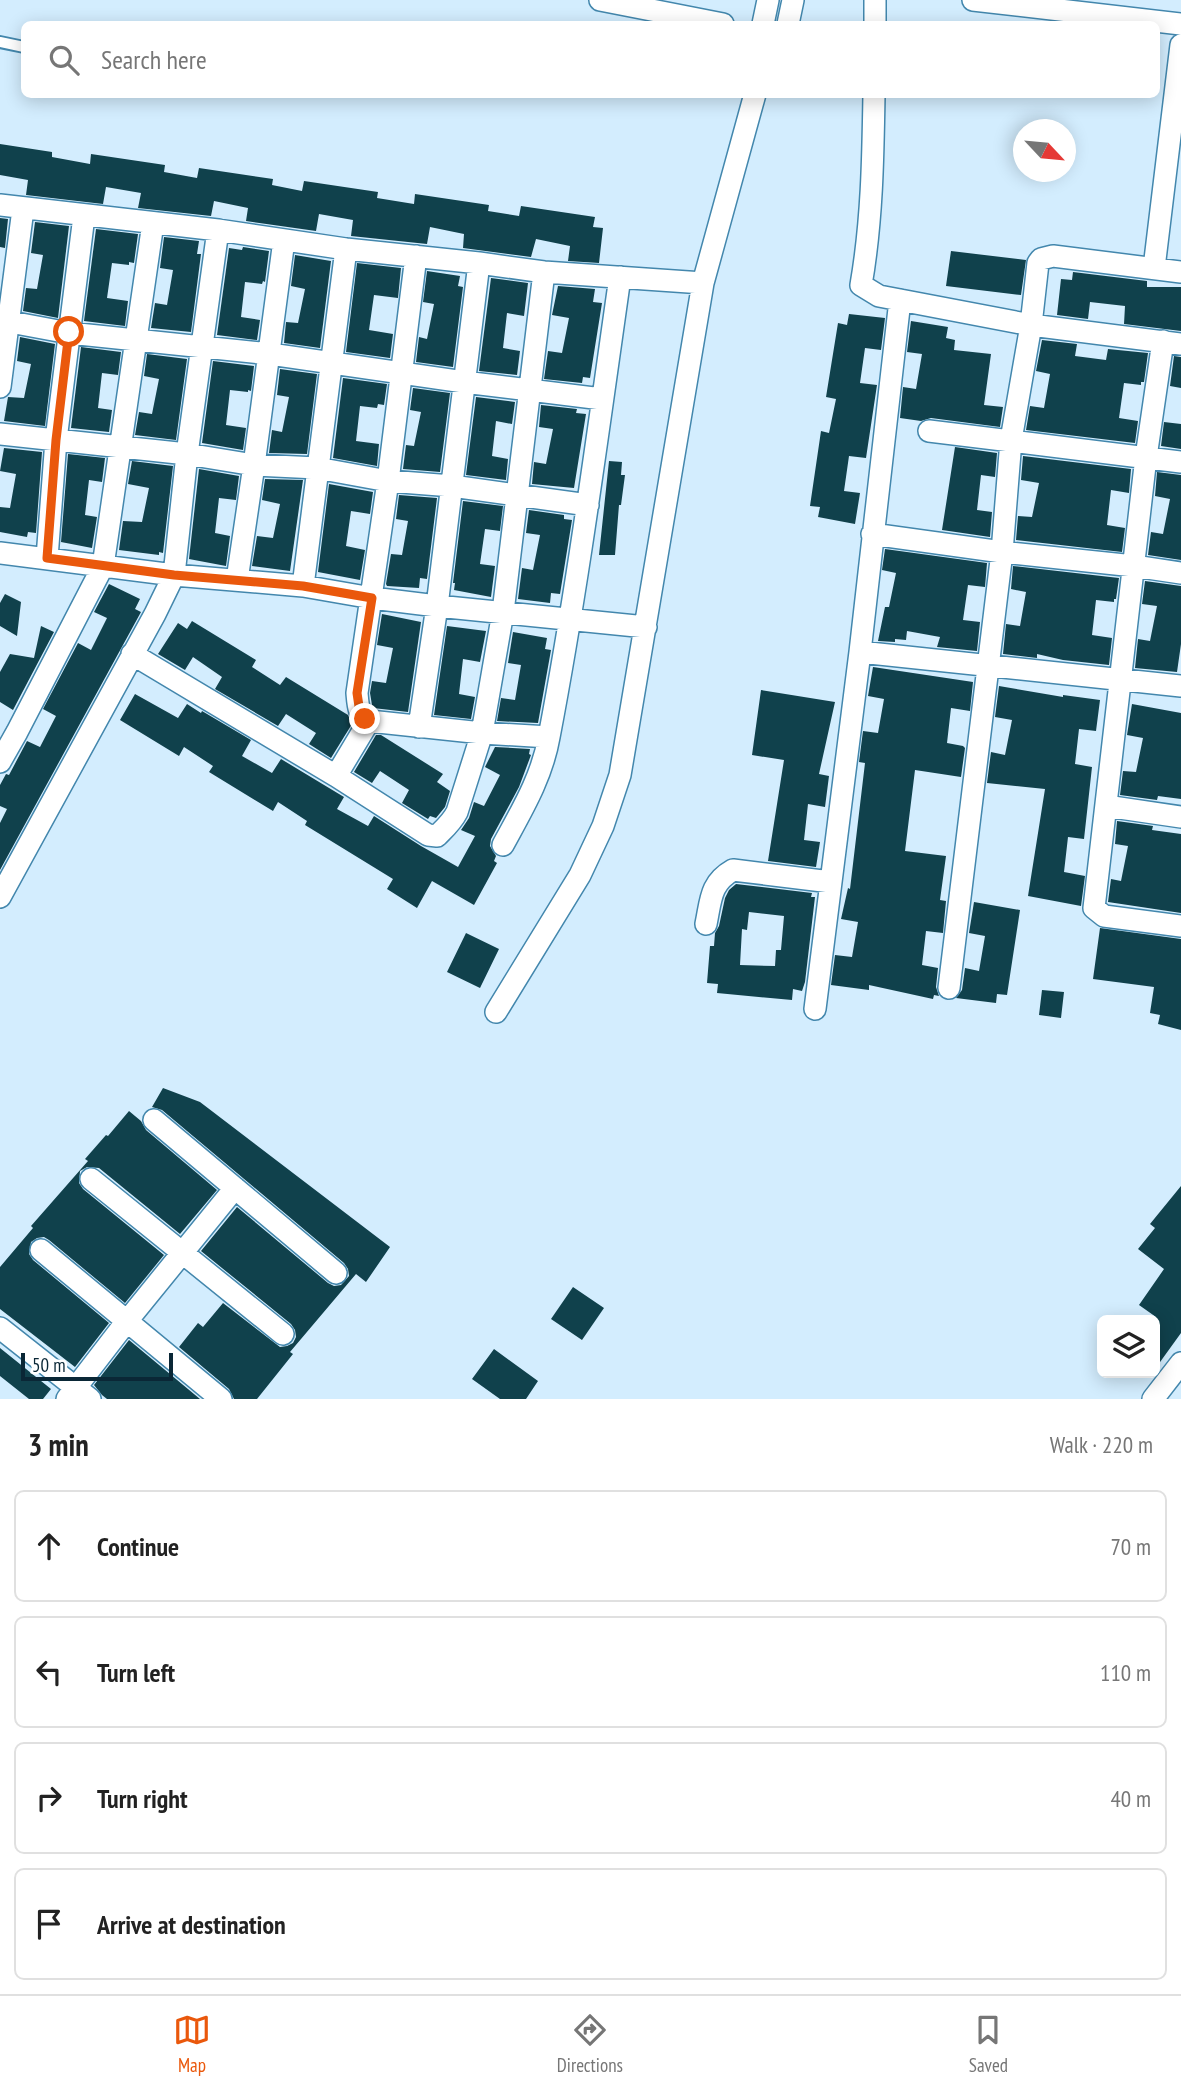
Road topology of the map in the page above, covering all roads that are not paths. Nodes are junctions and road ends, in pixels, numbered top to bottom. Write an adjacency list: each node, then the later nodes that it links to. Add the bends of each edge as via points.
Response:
1 (600, 0): 6 (street)
2 (768, 0): 7 (street)
3 (793, 0): 8 (street)
4 (875, 0): 9 (street)
5 (973, 0): 10 (street)
6 (708, 21)
7 (764, 21)
8 (789, 21)
9 (875, 21)
10 (1155, 21)
11 (1160, 22): 12 (street)
12 (1181, 24)
13 (0, 42): 15 (lane)
14 (1181, 45): 27 (street)
15 (21, 46)
16 (754, 98): 31 (street)
17 (874, 98): 32 (street, via 873,163 861,285 878,296)
18 (0, 205): 19 (street)
19 (23, 209): 20 (street); 33 (street)
20 (84, 216): 21 (street); 35 (street)
21 (153, 223): 22 (street); 36 (street)
22 (218, 230): 23 (street); 38 (street)
23 (284, 240): 24 (street); 39 (street)
24 (346, 249): 25 (street); 40 (street)
25 (416, 256): 26 (street); 41 (street)
26 (479, 263): 29 (street); 42 (street)
27 (1154, 268): 28 (street); 34 (street, via 1053,256 1041,259)
28 (1181, 271)
29 (544, 272): 30 (street); 44 (street)
30 (620, 277): 31 (street); 45 (street)
31 (703, 283): 74 (street)
32 (900, 300): 34 (street); 60 (street)
33 (4, 321): 35 (street); 43 (street)
34 (1031, 325): 37 (street); 49 (street)
35 (69, 332): 36 (street); 48 (street)
36 (136, 340): 38 (street); 50 (street)
37 (1172, 343): 52 (street)
38 (202, 348): 39 (street); 51 (street)
39 (270, 354): 40 (street); 54 (street)
40 (331, 362): 41 (street); 55 (street)
41 (402, 372): 42 (street); 56 (street)
42 (464, 382): 44 (street); 57 (street)
43 (0, 387)
44 (531, 389): 45 (street); 58 (street)
45 (602, 399): 59 (street)
46 (929, 431): 49 (street)
47 (0, 434): 48 (street)
48 (56, 440): 50 (street); 63 (street)
49 (1011, 440): 52 (street); 61 (street)
50 (120, 447): 51 (street); 64 (street)
51 (187, 454): 54 (street); 67 (street)
52 (1146, 457): 53 (street); 65 (street)
53 (1181, 462)
54 (254, 465): 55 (street); 68 (street)
55 (317, 468): 56 (street); 69 (street)
56 (388, 481): 57 (street); 70 (street)
57 (452, 486): 58 (street); 71 (street)
58 (517, 496): 59 (street); 72 (street)
59 (588, 505): 73 (street)
60 (872, 534): 61 (street); 75 (street)
61 (1002, 552): 65 (street); 77 (street)
62 (0, 553): 63 (street)
63 (47, 558): 64 (street)
64 (103, 566): 67 (street); 81 (street)
65 (1134, 566): 66 (street); 78 (street)
66 (1181, 573)
67 (174, 575): 68 (street); 76 (street)
68 (237, 580): 69 (street)
69 (303, 586): 70 (street)
70 (372, 598): 71 (street); 80 (street, via 357,693 360,713)
71 (437, 606): 72 (street); 82 (street)
72 (503, 612): 73 (street); 83 (street)
73 (570, 620): 74 (street); 84 (street)
74 (646, 627): 96 (street, via 620,775 603,826 580,875)
75 (860, 652): 77 (street); 90 (street)
76 (132, 654): 86 (street); 91 (street)
77 (988, 665): 78 (street); 94 (street)
78 (1120, 680): 79 (street); 87 (street)
79 (1181, 686)
80 (369, 721): 82 (street); 86 (street)
81 (9, 727): 85 (street)
82 (419, 727): 83 (street)
83 (482, 733): 84 (street); 86 (street, via 457,812 437,836 428,835)
84 (549, 737): 89 (street, via 537,781)
85 (0, 762)
86 (336, 776)
87 (1105, 806): 88 (street); 93 (street, via 1094,908 1104,916)
88 (1181, 817)
89 (503, 845)
90 (831, 882): 92 (street, via 733,870 712,892); 95 (street)
91 (0, 897)
92 (706, 924)
93 (1181, 926)
94 (949, 988)
95 (815, 1009)
96 (496, 1012)
97 (154, 1119): 99 (street)
98 (91, 1179): 101 (street)
99 (235, 1188): 101 (street); 102 (street)
100 (41, 1250): 103 (street)
101 (183, 1254): 103 (street); 105 (street)
102 (336, 1273)
103 (127, 1321): 107 (street); 108 (street)
104 (0, 1328): 107 (street)
105 (283, 1334)
106 (1181, 1363): 109 (street)
107 (78, 1395)
108 (221, 1399)
109 (1153, 1399)

